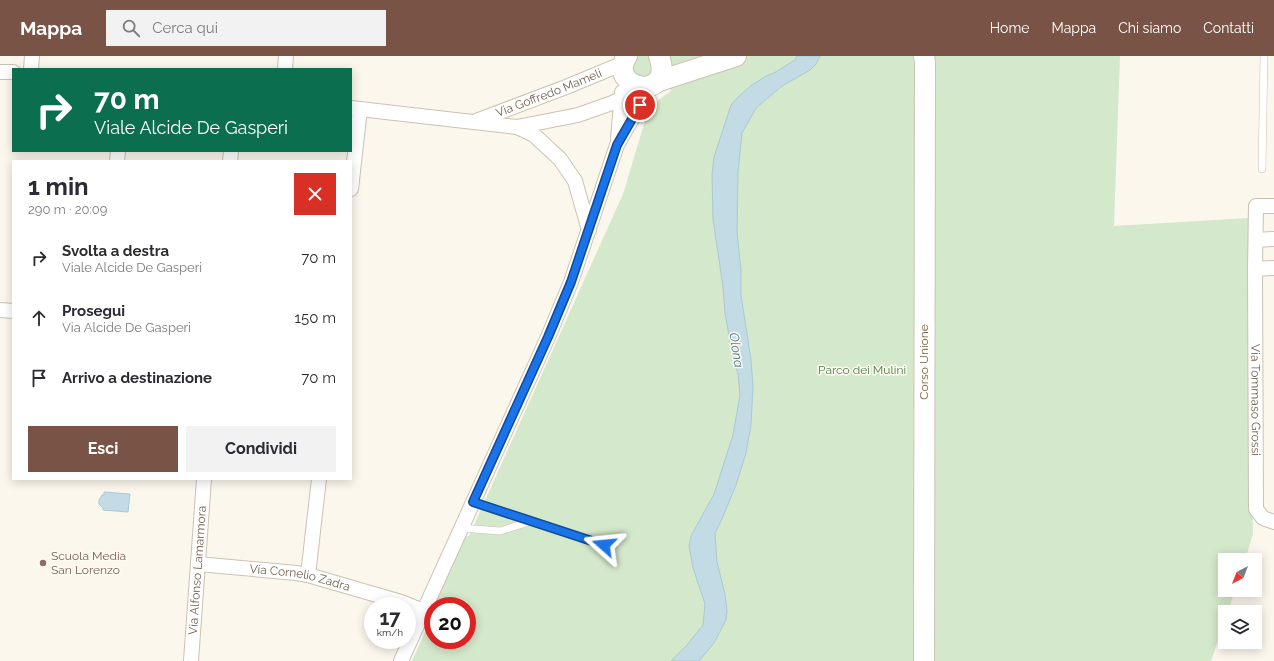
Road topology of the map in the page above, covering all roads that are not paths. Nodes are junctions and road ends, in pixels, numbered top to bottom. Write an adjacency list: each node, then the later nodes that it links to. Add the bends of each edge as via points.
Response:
1 (32, 56): 8 (street)
2 (286, 56): 9 (street)
3 (659, 56): 12 (street, via 662,70)
4 (736, 56): 12 (street)
5 (1264, 56): 19 (lane)
6 (925, 58): 40 (street, Corso Unione)
7 (624, 61): 12 (street, via 625,76 629,82 637,86); 13 (street); 15 (street, Via Goffredo Mameli, via 566,87)
8 (31, 68)
9 (285, 68)
10 (0, 72): 11 (street)
11 (12, 72)
12 (652, 84): 13 (street, Via Goffredo Mameli); 17 (street)
13 (622, 98): 16 (street, Via Goffredo Mameli, via 578,115); 17 (street)
14 (355, 108): 15 (street, Via Goffredo Mameli); 18 (street)
15 (474, 122): 16 (street, Via Goffredo Mameli)
16 (517, 128): 21 (street, Via Goffredo Mameli, via 534,135 560,159 575,182)
17 (617, 145): 21 (street)
18 (352, 168)
19 (1262, 169)
20 (1274, 206): 23 (street, Via Tommaso Grossi, via 1256,206)
21 (589, 230): 30 (street, via 551,330)
22 (1274, 238): 23 (street)
23 (1256, 240): 25 (street, Via Tommaso Grossi)
24 (1274, 268): 25 (street)
25 (1254, 269): 32 (street, Via Tommaso Grossi, via 1256,509 1263,518)
26 (0, 310): 27 (street)
27 (12, 311)
28 (204, 480): 35 (street, Via Alfonso Lamarmora)
29 (319, 480): 36 (street)
30 (473, 502): 31 (lane); 33 (street)
31 (532, 521): 33 (lane, via 500,531); 34 (lane)
32 (1274, 522)
33 (461, 528): 37 (street)
34 (604, 545)
35 (198, 564): 36 (street, Via Cornelio Zadra); 38 (street, Via Alfonso Lamarmora)
36 (308, 575): 37 (street, Via Cornelio Zadra, via 401,602)
37 (423, 611): 39 (street)
38 (191, 661)
39 (401, 661)
40 (924, 661)

